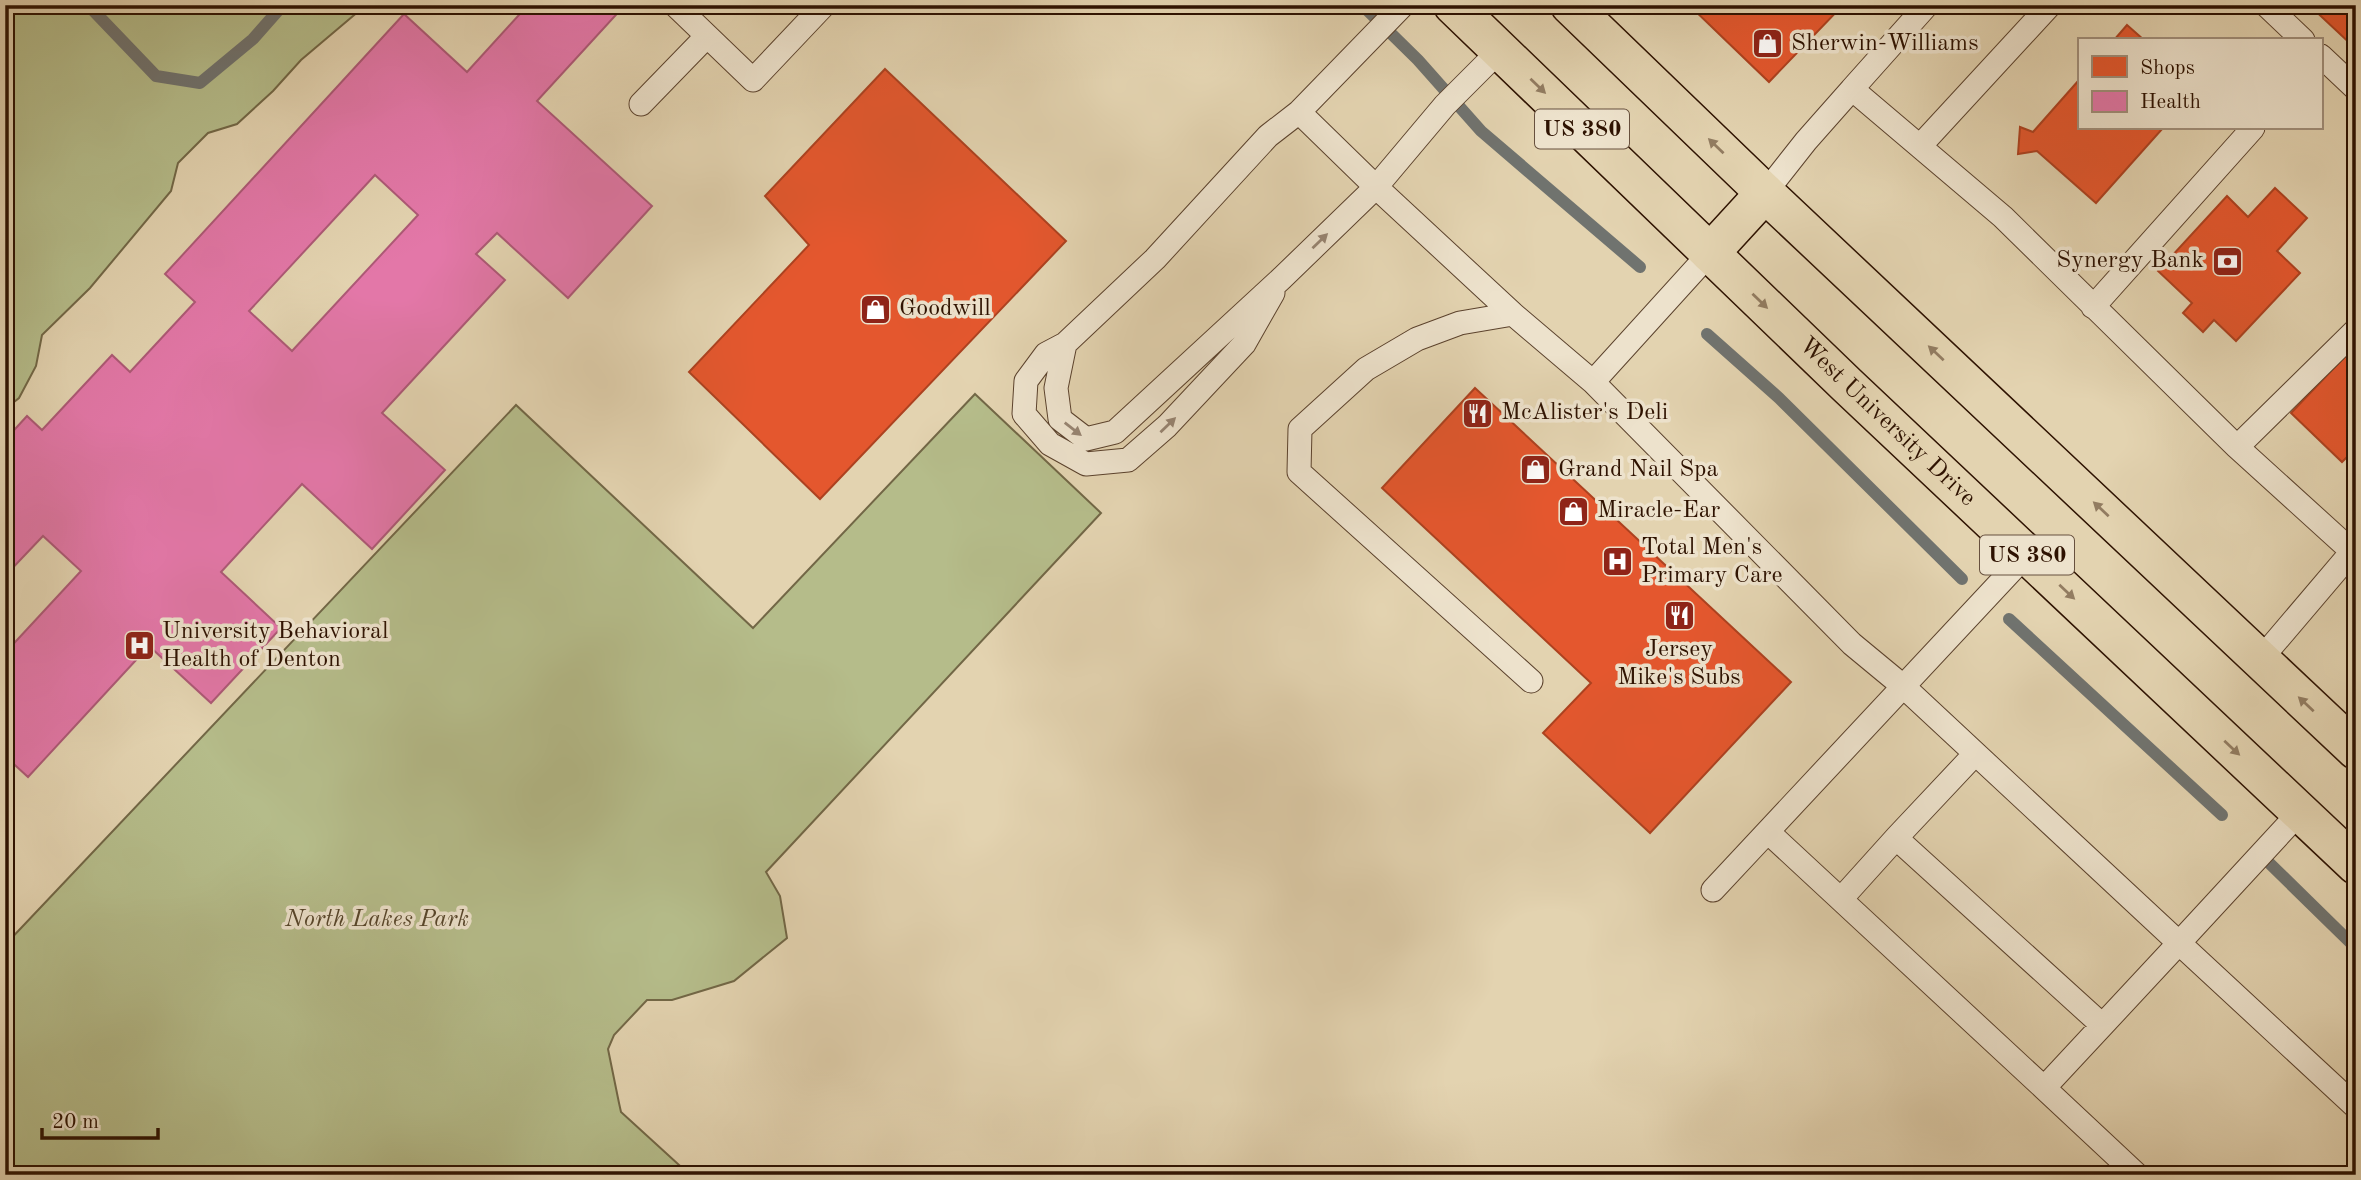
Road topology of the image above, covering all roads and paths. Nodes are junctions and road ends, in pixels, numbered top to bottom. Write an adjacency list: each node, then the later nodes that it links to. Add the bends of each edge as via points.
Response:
1 (675, 5): 9 (lane)
2 (824, 5): 9 (lane, via 752,80)
3 (1453, 5): 11 (main road, West University Drive / US 380)
4 (1570, 5): 20 (main road, US 380, one-way to 4)
5 (1927, 5): 13 (lane)
6 (2050, 5): 18 (lane)
7 (2266, 5): 10 (lane)
8 (1388, 21): 16 (lane)
9 (707, 36): 15 (lane)
10 (2301, 38)
11 (1500, 50): 19 (lane, via 1445,105); 21 (main road, West University Drive / US 380, one-way to 21)
12 (2322, 57): 14 (lane)
13 (1852, 89): 18 (lane); 20 (lane)
14 (2356, 89)
15 (641, 104)
16 (1298, 112): 19 (lane); 26 (lane, via 1268,136 1155,259)
17 (2251, 130): 23 (lane)
18 (1920, 146): 23 (lane, via 2003,217)
19 (1376, 187): 22 (lane, one-way to 19); 24 (lane)
20 (1765, 193): 21 (main road); 31 (main road, US 380, one-way to 20)
21 (1710, 253): 27 (lane); 30 (main road, West University Drive / US 380, one-way to 30)
22 (1282, 278): 26 (lane, one-way to 22, via 1056,388 1060,419 1086,439 1115,432); 26 (lane, one-way to 22, via 1046,354 1026,381 1024,414 1050,444 1086,464 1128,460 1167,426 1244,344)
23 (2093, 307): 28 (lane)
24 (1513, 314): 27 (lane); 32 (lane, via 1460,323 1417,339 1366,369 1300,429 1299,471)
25 (2356, 330): 28 (lane)
26 (1065, 344)
27 (1593, 382): 33 (lane, via 1852,644)
28 (2237, 447): 29 (lane)
29 (2354, 551): 31 (lane)
30 (2027, 554): 33 (lane); 36 (main road, West University Drive / US 380, one-way to 36)
31 (2260, 660): 34 (main road, US 380, one-way to 31)
32 (1531, 681)
33 (1904, 687): 35 (lane); 37 (lane)
34 (2356, 750)
35 (1975, 754): 38 (lane); 42 (lane)
36 (2300, 812): 39 (main road, West University Drive / US 380); 42 (lane)
37 (1768, 832): 40 (lane); 41 (lane)
38 (1896, 838): 41 (lane); 43 (lane)
39 (2356, 865)
40 (1713, 890)
41 (1841, 899): 44 (lane)
42 (2179, 943): 43 (lane); 45 (lane)
43 (2102, 1024): 44 (lane)
44 (2044, 1088): 46 (lane)
45 (2356, 1107)
46 (2137, 1175)

